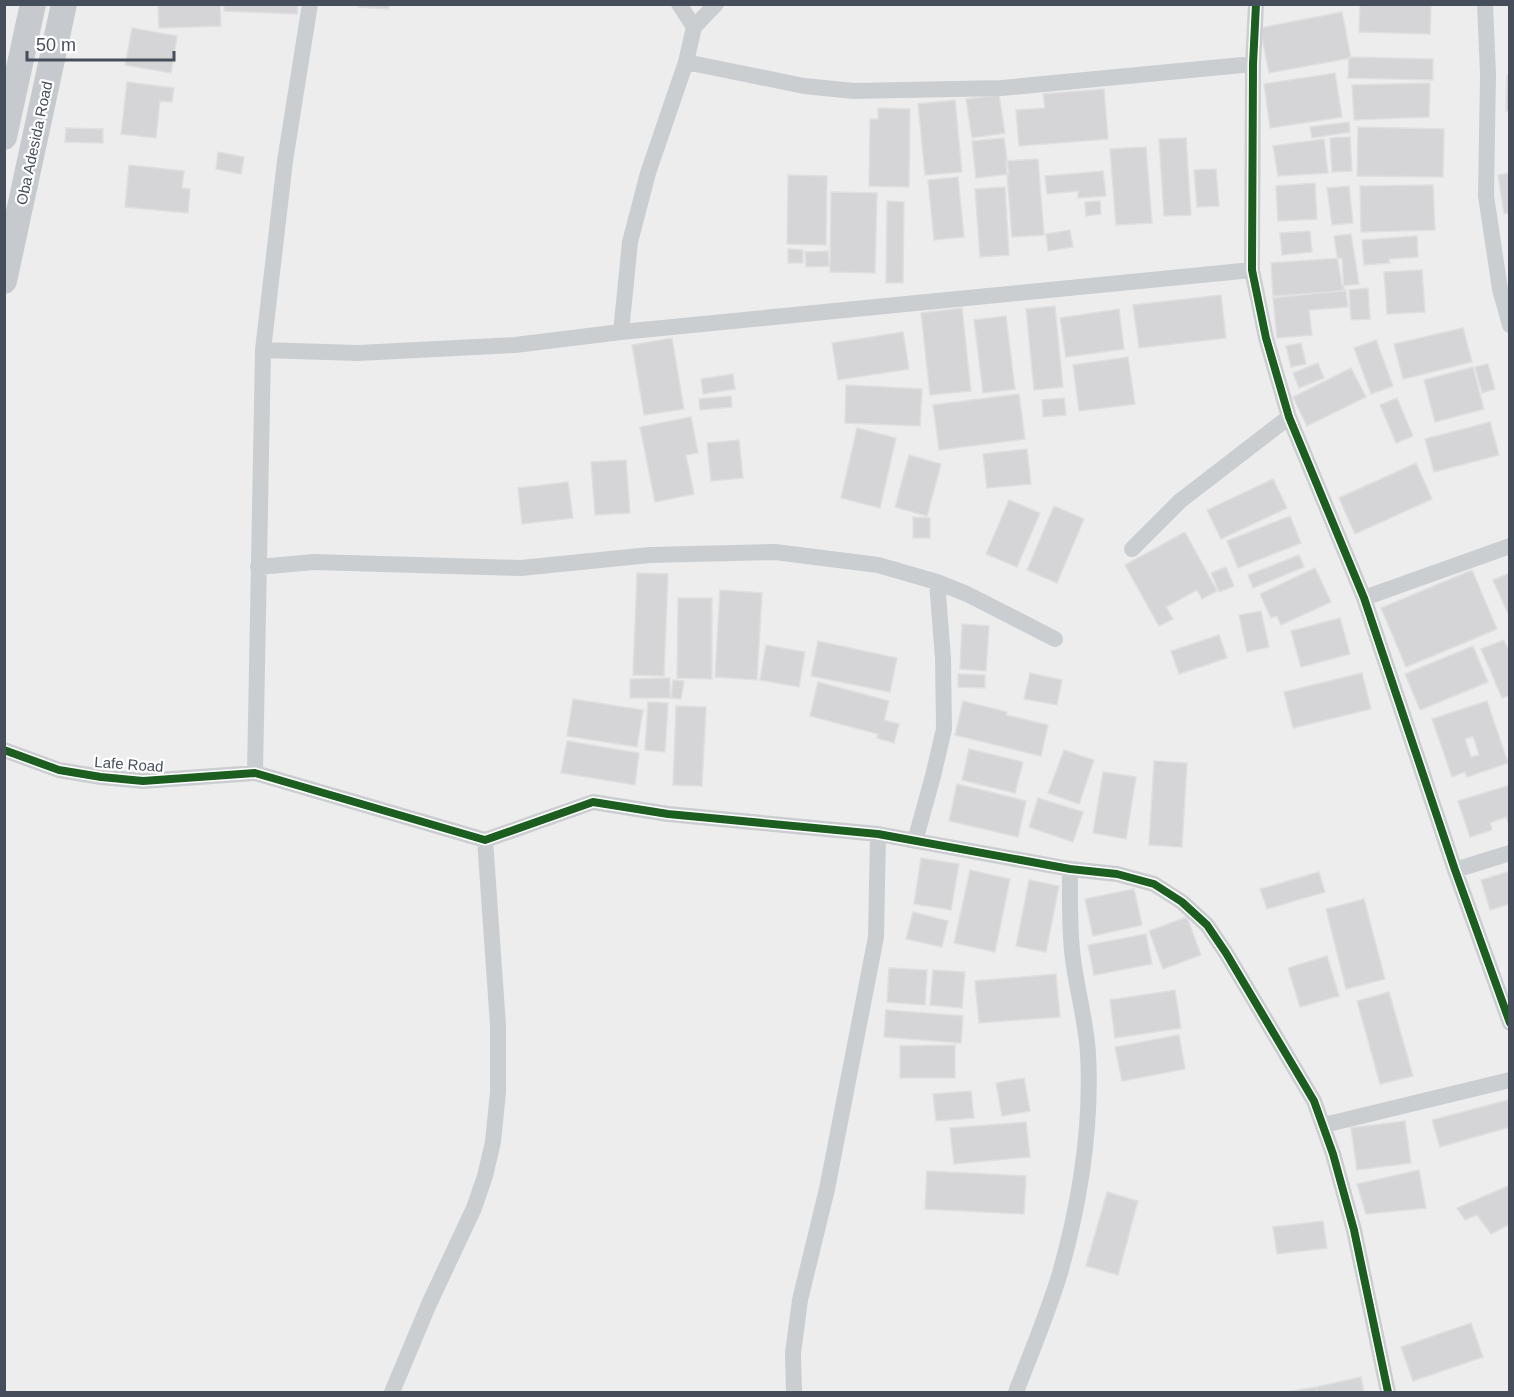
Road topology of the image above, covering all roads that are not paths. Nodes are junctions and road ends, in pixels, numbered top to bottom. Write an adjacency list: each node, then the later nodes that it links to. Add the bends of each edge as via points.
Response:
1 (33, 4): 11 (main road)
2 (64, 4): 13 (main road, Oba Adesida Road)
3 (310, 4): 16 (street, via 285,161)
4 (679, 4): 8 (street)
5 (716, 4): 8 (street)
6 (1256, 4): 10 (street)
7 (1485, 4): 14 (street, via 1486,196)
8 (694, 27): 9 (street)
9 (686, 63): 10 (street, via 804,86 855,91 1002,88); 15 (street, via 648,174 630,242)
10 (1253, 64): 12 (street)
11 (4, 137)
12 (1252, 270): 15 (street); 17 (street, via 1266,338)
13 (4, 281)
14 (1509, 325)
15 (621, 332): 16 (street, via 425,351)
16 (262, 350): 20 (street)
17 (1289, 417): 19 (street, via 1180,501); 22 (street)
18 (1509, 546): 22 (street)
19 (1132, 549)
20 (258, 567): 21 (street, via 314,562 521,568 650,555 775,552 878,565); 25 (street)
21 (937, 582): 23 (street); 28 (street, via 944,729)
22 (1364, 598): 31 (street)
23 (1055, 639)
24 (4, 750): 25 (street, Lafe Road, via 59,770 143,781)
25 (255, 773): 27 (street)
26 (878, 834): 27 (street, via 668,814 593,802); 28 (street); 36 (street, via 876,937 827,1189 800,1300 793,1353)
27 (485, 840): 35 (street, via 498,1025 493,1142 474,1208)
28 (915, 841): 30 (street)
29 (1509, 853): 31 (street)
30 (1070, 869): 34 (street, via 1118,874 1154,884 1182,902 1207,926 1314,1101); 37 (street, via 1073,961 1088,1053 1082,1177 1060,1274)
31 (1455, 870): 32 (street)
32 (1509, 1023)
33 (1509, 1080): 34 (street)
34 (1324, 1125): 38 (street, via 1354,1230)
35 (393, 1392)
36 (794, 1392)
37 (1016, 1392)
38 (1388, 1392)

